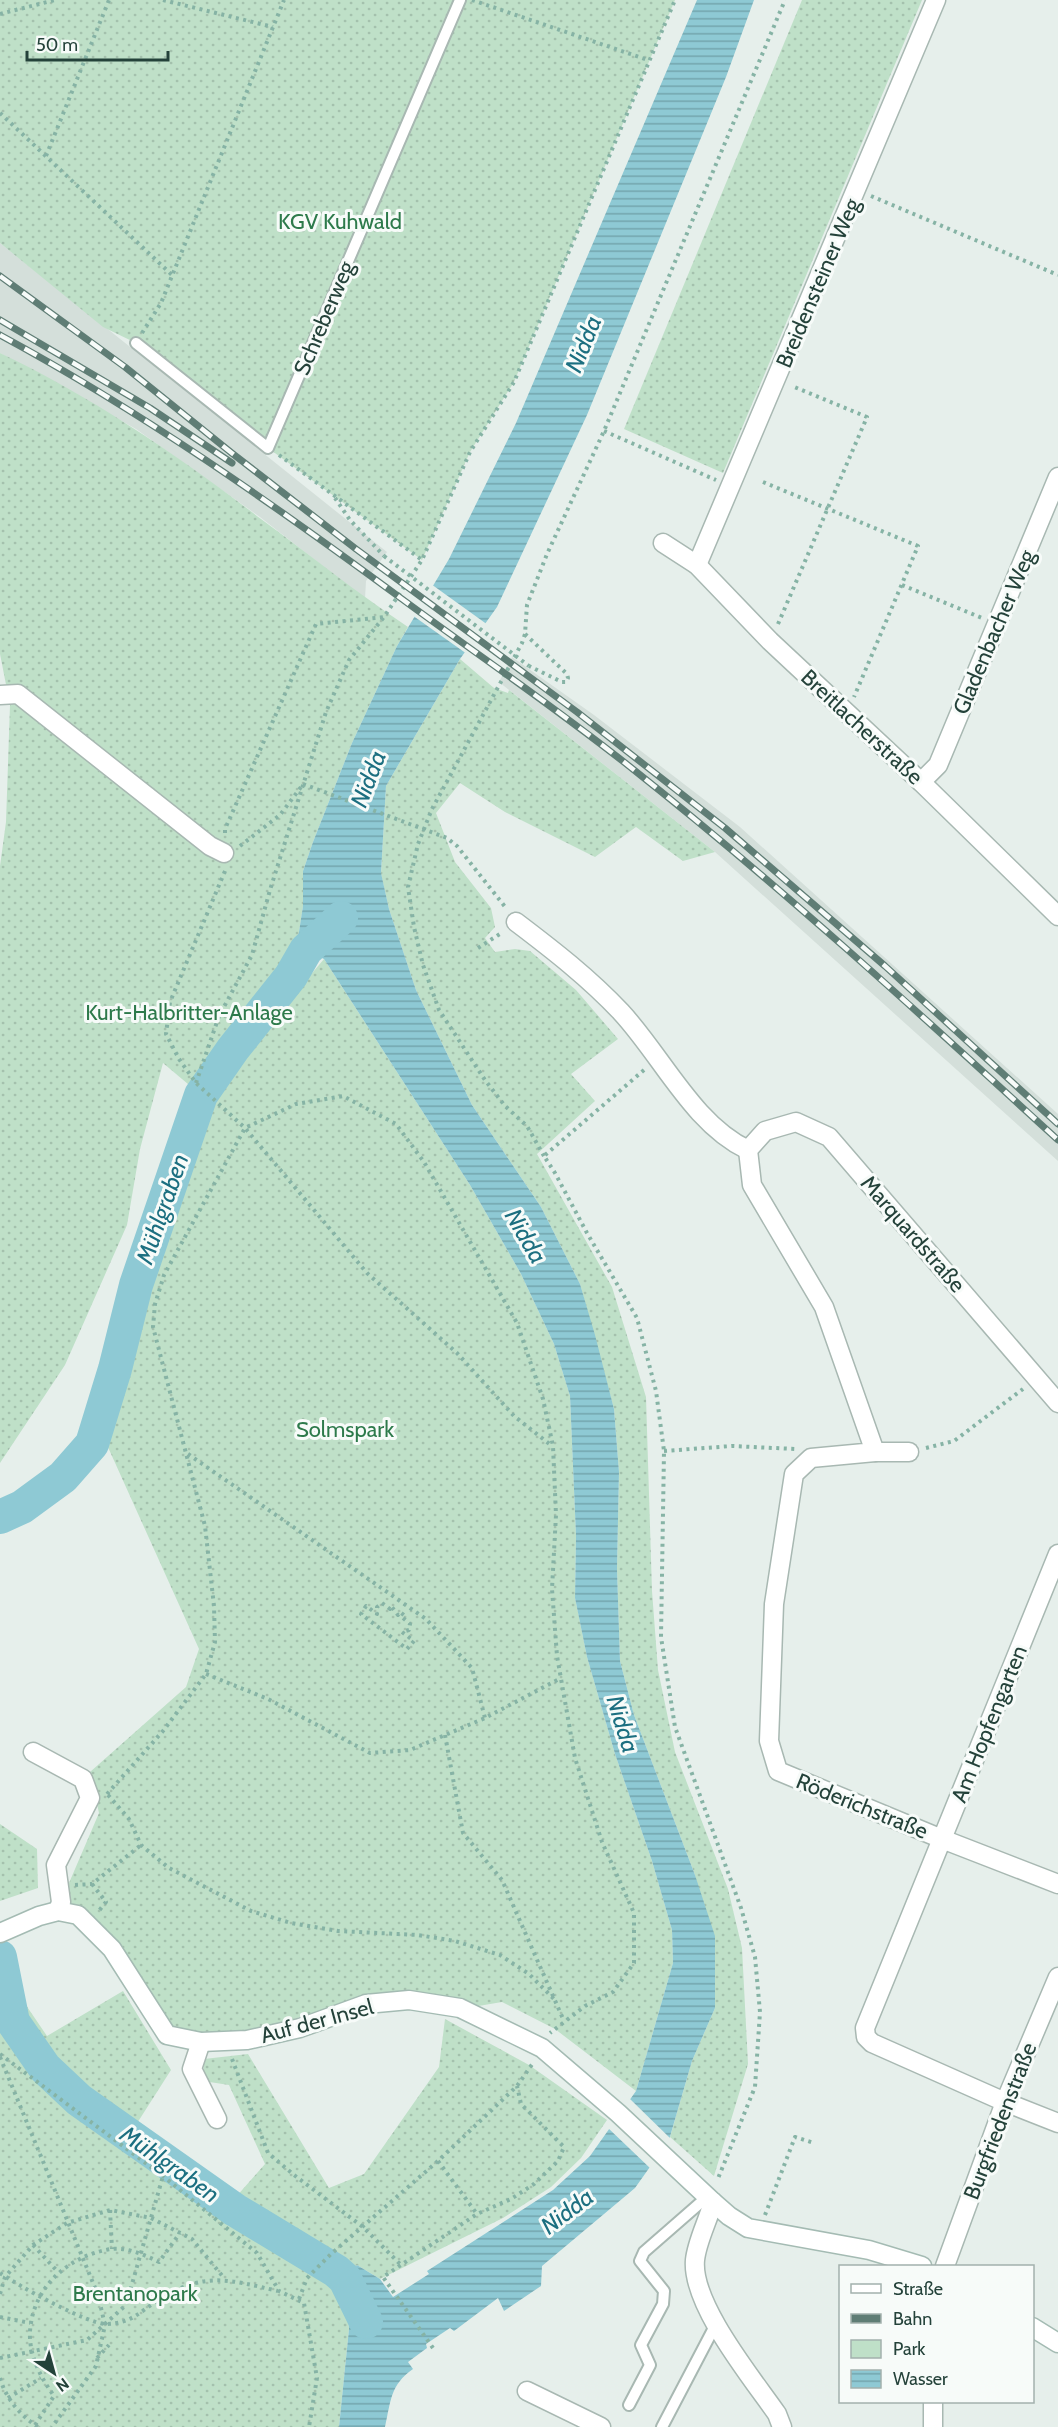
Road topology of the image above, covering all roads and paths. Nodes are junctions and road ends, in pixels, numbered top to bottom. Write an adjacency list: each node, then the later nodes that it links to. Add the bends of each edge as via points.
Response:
1 (55, 0): 10 (path)
2 (109, 0): 14 (path)
3 (163, 0): 11 (path)
4 (284, 0): 11 (path)
5 (460, 0): 21 (lane, Schreberweg)
6 (471, 0): 12 (path)
7 (675, 0): 12 (path)
8 (785, 0): 20 (path)
9 (936, 0): 15 (street, Breidensteiner Weg)
10 (0, 14)
11 (273, 27): 16 (path)
12 (648, 60): 28 (path, via 514,382 470,452)
13 (0, 113): 14 (path)
14 (46, 156): 16 (path)
15 (857, 190): 17 (path); 19 (street, Breidensteiner Weg)
16 (173, 275): 18 (path)
17 (1058, 275)
18 (138, 340): 21 (lane)
19 (777, 380): 24 (street, Breidensteiner Weg); 26 (path, via 867,417)
20 (604, 431): 24 (path); 33 (path, via 527,605)
21 (268, 448): 25 (path)
22 (1058, 477): 32 (street, Gladenbacher Weg)
23 (763, 482): 26 (path)
24 (730, 486): 29 (street, Breidensteiner Weg)
25 (333, 495): 28 (path); 33 (path, bridge, via 384,556 530,666 562,682 568,678)
26 (830, 508): 30 (path, via 918,546); 34 (path)
27 (663, 543): 29 (street, Breitlacherstraße)
28 (422, 560): 31 (path)
29 (697, 566): 34 (street, Breitlacherstraße)
30 (902, 585): 32 (path); 36 (path)
31 (384, 617): 38 (path, via 349,660 326,712); 40 (path, via 316,624 225,829)
32 (997, 625): 37 (street, Gladenbacher Weg, via 938,765)
33 (525, 634): 39 (path)
34 (770, 641): 36 (street, Breitlacherstraße)
35 (0, 695): 40 (street, via 18,694 210,846)
36 (847, 714): 37 (street, Breitlacherstraße)
37 (921, 782): 41 (street, Breitlacherstraße)
38 (303, 784): 39 (path); 40 (path, via 280,815 235,850); 45 (path, via 252,955 219,1016)
39 (425, 828): 42 (path, via 457,846); 48 (path, via 408,887 423,964 439,1010 485,1080 527,1126)
40 (224, 853): 45 (path, via 227,868 170,1002 166,1034)
41 (1058, 916)
42 (516, 922): 43 (path); 44 (street, via 572,964 622,1013)
43 (478, 948)
44 (658, 1058): 47 (street, via 709,1122 730,1142); 48 (path)
45 (196, 1083): 46 (path)
46 (245, 1128): 51 (path, via 367,1273 457,1353 514,1416); 51 (path, via 296,1104 343,1096 396,1124 424,1162 517,1323 543,1399); 55 (path, via 164,1275 155,1304 153,1327)
47 (748, 1150): 49 (street, Marquardstraße, via 765,1131 796,1122 829,1137); 53 (street, via 752,1185 824,1307)
48 (544, 1156): 52 (path, via 637,1318 656,1391)
49 (1038, 1378): 50 (street, Marquardstraße); 54 (path, via 954,1442)
50 (1058, 1403)
51 (553, 1446): 60 (path, via 556,1515 552,1589)
52 (664, 1451): 56 (path, via 732,1446 795,1449); 88 (path, via 662,1637 675,1727 741,1908 755,1958 760,2012 755,2087)
53 (875, 1452): 54 (street); 56 (street)
54 (909, 1452)
55 (187, 1453): 59 (path, via 205,1526 214,1606 215,1642); 61 (path, via 426,1618 472,1668)
56 (810, 1458): 66 (street, Röderichstraße, via 794,1474 774,1604 769,1741 778,1772)
57 (1058, 1554): 66 (street, Am Hopfengarten)
58 (407, 1649): 58 (path, via 414,1641 402,1632 410,1626 405,1616 382,1603 377,1606 377,1614 366,1606 361,1614)
59 (206, 1674): 62 (path, via 268,1699 370,1753 410,1750); 65 (path, via 164,1731)
60 (561, 1678): 61 (path); 76 (path, via 575,1758 602,1842 634,1913 633,1963 613,1992)
61 (486, 1718): 62 (path)
62 (445, 1735): 75 (path, via 463,1833 502,1880)
63 (33, 1752): 64 (street)
64 (83, 1779): 65 (path); 70 (street, via 90,1798 56,1865)
65 (107, 1794): 67 (path, via 129,1819)
66 (942, 1839): 69 (street, Röderichstraße); 82 (street, Am Hopfengarten, via 865,2028 867,2037 872,2043)
67 (141, 1845): 68 (path); 75 (path, via 169,1868 251,1911 338,1931 427,1936 500,1955 529,1974)
68 (92, 1884): 70 (path); 72 (path, via 106,1902)
69 (1058, 1884)
70 (60, 1886): 71 (street)
71 (58, 1911): 72 (street, Auf der Insel, via 78,1915); 73 (street)
72 (88, 1924): 77 (street, Auf der Insel, via 111,1949 167,2035)
73 (8, 1930)
74 (1058, 1977): 82 (street, Burgfriedenstraße)
75 (557, 2002): 76 (path)
76 (564, 2021): 80 (path, via 551,2030)
77 (201, 2042): 80 (street, Auf der Insel, via 247,2040 300,2028 366,2004 409,2000 460,2008); 83 (street, via 192,2069)
78 (229, 2052): 93 (path, via 268,2153)
79 (0, 2055): 87 (path); 92 (path)
80 (542, 2057): 81 (path, via 535,2058); 88 (street, Auf der Insel, via 618,2113)
81 (517, 2086): 86 (path); 90 (path, via 521,2104 564,2147 558,2161 534,2184)
82 (1005, 2102): 84 (street); 102 (street, Burgfriedenstraße)
83 (217, 2119)
84 (1058, 2123)
85 (814, 2144): 94 (path, via 795,2137)
86 (438, 2161): 90 (path); 93 (path)
87 (164, 2176): 91 (path); 107 (path, via 257,2253)
88 (710, 2199): 94 (street, Auf der Insel, via 748,2228); 115 (street, via 695,2259 696,2284); 129 (lane, via 644,2252 640,2261 664,2291 664,2298 641,2345 650,2365)
89 (110, 2211): 91 (path); 92 (path); 97 (path)
90 (477, 2214): 100 (path)
91 (151, 2218): 95 (path); 98 (path)
92 (67, 2223): 96 (path); 99 (path)
93 (363, 2227): 100 (path); 110 (path, via 307,2278)
94 (760, 2230): 101 (street, Auf der Insel, via 869,2250)
95 (180, 2233): 98 (path, via 159,2262); 106 (path, via 192,2239)
96 (33, 2246): 103 (path); 105 (path)
97 (112, 2249): 98 (path); 99 (path)
98 (141, 2253): 116 (path, via 126,2305)
99 (82, 2257): 103 (path); 116 (path, via 100,2300)
100 (401, 2265): 120 (path, via 383,2277)
101 (919, 2265)
102 (945, 2265)
103 (58, 2272): 109 (path)
104 (0, 2273): 105 (path)
105 (5, 2277): 108 (path); 109 (path)
106 (225, 2279): 107 (path); 112 (path, via 191,2283 159,2299)
107 (279, 2291): 110 (path)
108 (0, 2294)
109 (40, 2295): 113 (path); 116 (path)
110 (298, 2299): 133 (path, via 304,2303 308,2316 317,2378)
111 (0, 2317): 113 (path)
112 (134, 2318): 114 (path); 116 (path)
113 (30, 2323): 121 (path)
114 (128, 2324)
115 (716, 2324): 134 (lane); 135 (street)
116 (105, 2325): 121 (path, via 87,2340); 123 (path)
117 (1034, 2328): 118 (street)
118 (1058, 2343)
119 (109, 2345): 123 (path)
120 (433, 2348)
121 (32, 2352): 122 (path); 125 (path)
122 (0, 2358)
123 (97, 2359): 132 (path, via 96,2366)
124 (0, 2378): 127 (path)
125 (41, 2378): 127 (path); 131 (path, via 54,2396)
126 (527, 2391): 130 (street)
127 (8, 2398): 131 (path)
128 (933, 2403): 136 (street)
129 (628, 2405)
130 (591, 2425)
131 (37, 2426)
132 (52, 2427)
133 (309, 2427)
134 (662, 2427)
135 (782, 2427)
136 (933, 2427)

